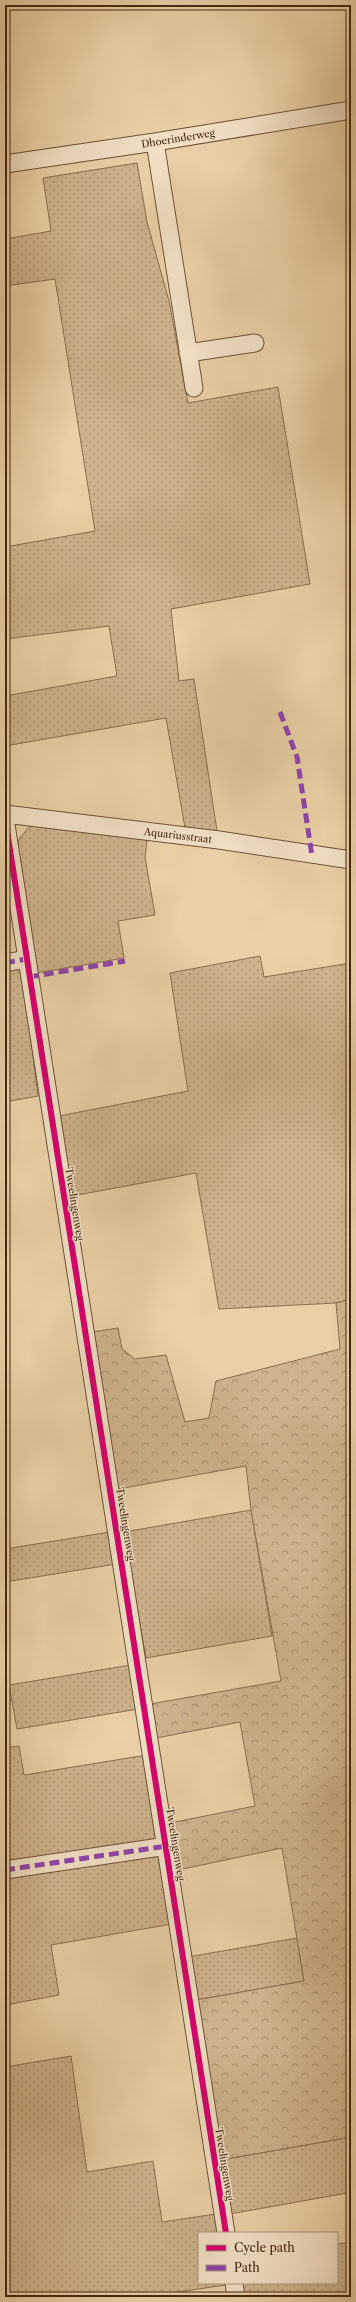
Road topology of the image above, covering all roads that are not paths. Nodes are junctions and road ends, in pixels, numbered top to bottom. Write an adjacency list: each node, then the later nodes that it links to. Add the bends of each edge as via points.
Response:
1 (351, 110): 2 (street, Dhoerinderweg)
2 (155, 142): 3 (street, Dhoerinderweg); 5 (street)
3 (5, 164)
4 (255, 343): 5 (street)
5 (188, 353): 6 (street)
6 (194, 388)
7 (5, 814): 9 (street, Aquariusstraat, via 219,840)
8 (5, 818): 10 (street, Tweelingenweg)
9 (351, 860)
10 (26, 959): 11 (street); 12 (street, Tweelingenweg)
11 (5, 963)
12 (166, 1846): 13 (street); 14 (street, Tweelingenweg)
13 (5, 1870)
14 (226, 2232)
15 (234, 2284): 16 (street)
16 (236, 2297)

